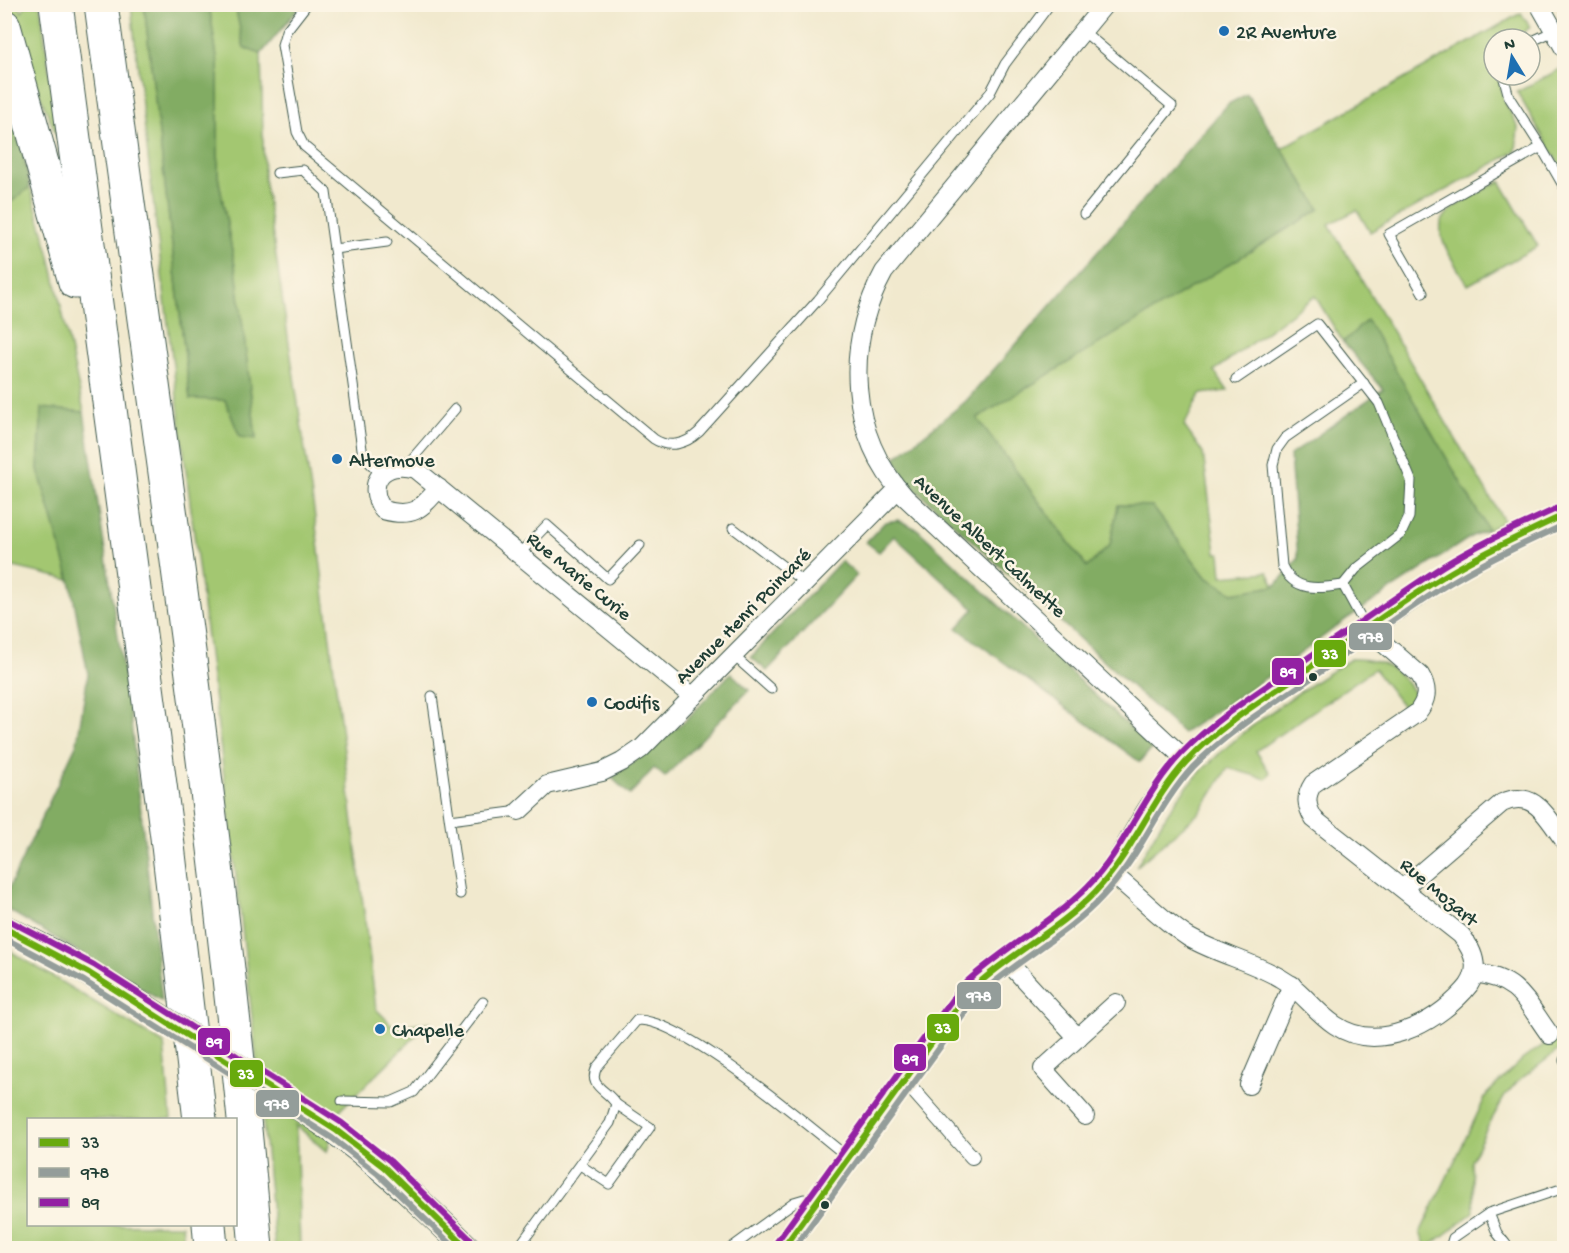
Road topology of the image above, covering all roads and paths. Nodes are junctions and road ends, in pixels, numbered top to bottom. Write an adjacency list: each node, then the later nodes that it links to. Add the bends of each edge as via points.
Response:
1 (56, 4): 33 (highway)
2 (101, 4): 68 (highway, via 213,845)
3 (307, 4): 4 (lane, via 286,31 282,45 297,132 304,146 654,439 668,444 683,442 699,432 818,300 990,93 1005,64)
4 (1050, 4)
5 (1105, 4): 8 (street, Avenue Albert Calmette)
6 (1539, 4): 9 (street)
7 (4, 26): 33 (highway, via 79,297)
8 (1083, 31): 16 (lane, via 1173,106); 26 (street, Avenue Albert Calmette, via 903,246 870,299 857,354 858,395 870,439)
9 (1554, 31): 10 (lane); 11 (street)
10 (1542, 36)
11 (1564, 48)
12 (1506, 87): 13 (lane)
13 (1541, 147): 15 (lane); 19 (lane, via 1389,234)
14 (277, 173): 18 (lane, via 303,170 326,192)
15 (1564, 187)
16 (1084, 214)
17 (387, 242): 18 (lane)
18 (334, 249): 24 (lane, via 363,456)
19 (1423, 293)
20 (1236, 379): 21 (lane, via 1317,324)
21 (1364, 383): 32 (lane, via 1379,403 1405,463 1412,501 1401,534 1356,569); 32 (lane, via 1285,438 1273,465 1282,566 1287,576 1294,584 1307,587)
22 (455, 409): 23 (lane)
23 (406, 466): 24 (street, via 389,467); 25 (street, Rue Marie Curie)
24 (381, 474): 25 (street, via 377,501 383,510 399,514 421,509)
25 (439, 488): 30 (street, Rue Marie Curie)
26 (898, 489): 31 (street, Avenue Henri Poincaré); 39 (street, Avenue Albert Calmette)
27 (1564, 515): 34 (street, via 1467,563)
28 (733, 528): 31 (lane)
29 (640, 545): 30 (lane, via 608,579 547,525)
30 (519, 554): 38 (street, Rue Marie Curie)
31 (806, 583): 35 (street, Avenue Henri Poincaré)
32 (1343, 585): 34 (lane)
33 (136, 604): 59 (highway)
34 (1367, 628): 39 (street, via 1232,721); 44 (street, Rue Mozart, via 1420,675 1426,684 1424,704 1417,713 1313,784 1307,800 1314,819)
35 (734, 656): 36 (lane); 38 (street, Avenue Henri Poincaré)
36 (771, 689)
37 (432, 696): 41 (lane)
38 (693, 697): 40 (street, Avenue Henri Poincaré, via 631,758 602,772 547,785)
39 (1186, 760): 43 (street)
40 (519, 812): 41 (lane)
41 (450, 820): 45 (lane)
42 (1564, 840): 44 (street, via 1531,800 1512,798)
43 (1111, 873): 47 (street, via 1076,910); 49 (street, via 1190,938)
44 (1403, 888): 48 (street, Rue Mozart, via 1461,935 1474,956)
45 (460, 894)
46 (4, 927): 69 (main road, bridge, via 127,996 337,1131 379,1163)
47 (1006, 960): 53 (street); 54 (street, via 968,993)
48 (1475, 973): 49 (street, via 1458,998 1433,1017 1380,1037 1363,1037 1336,1026); 52 (street, via 1511,983)
49 (1292, 985): 55 (street)
50 (483, 1002): 56 (lane, via 414,1092 391,1102)
51 (1116, 1003): 53 (street)
52 (1550, 1035)
53 (1078, 1038): 58 (street, via 1043,1069)
54 (904, 1081): 60 (street); 61 (street)
55 (1249, 1085)
56 (342, 1101)
57 (616, 1104): 61 (lane, via 596,1086 595,1071 632,1023 649,1021 736,1068); 62 (lane, via 610,1123); 62 (lane, via 650,1127 609,1184)
58 (1085, 1116)
59 (200, 1118)
60 (972, 1157)
61 (849, 1158): 64 (street)
62 (580, 1165): 70 (lane)
63 (1564, 1188): 65 (lane)
64 (815, 1205): 71 (lane, via 804,1199 794,1202); 72 (street)
65 (1490, 1213): 73 (lane, via 1453,1238); 74 (lane, via 1497,1233)
66 (209, 1226): 67 (highway)
67 (211, 1248)
68 (256, 1248)
69 (467, 1248)
70 (518, 1248)
71 (731, 1248)
72 (783, 1248)
73 (1450, 1248)
74 (1509, 1248)

